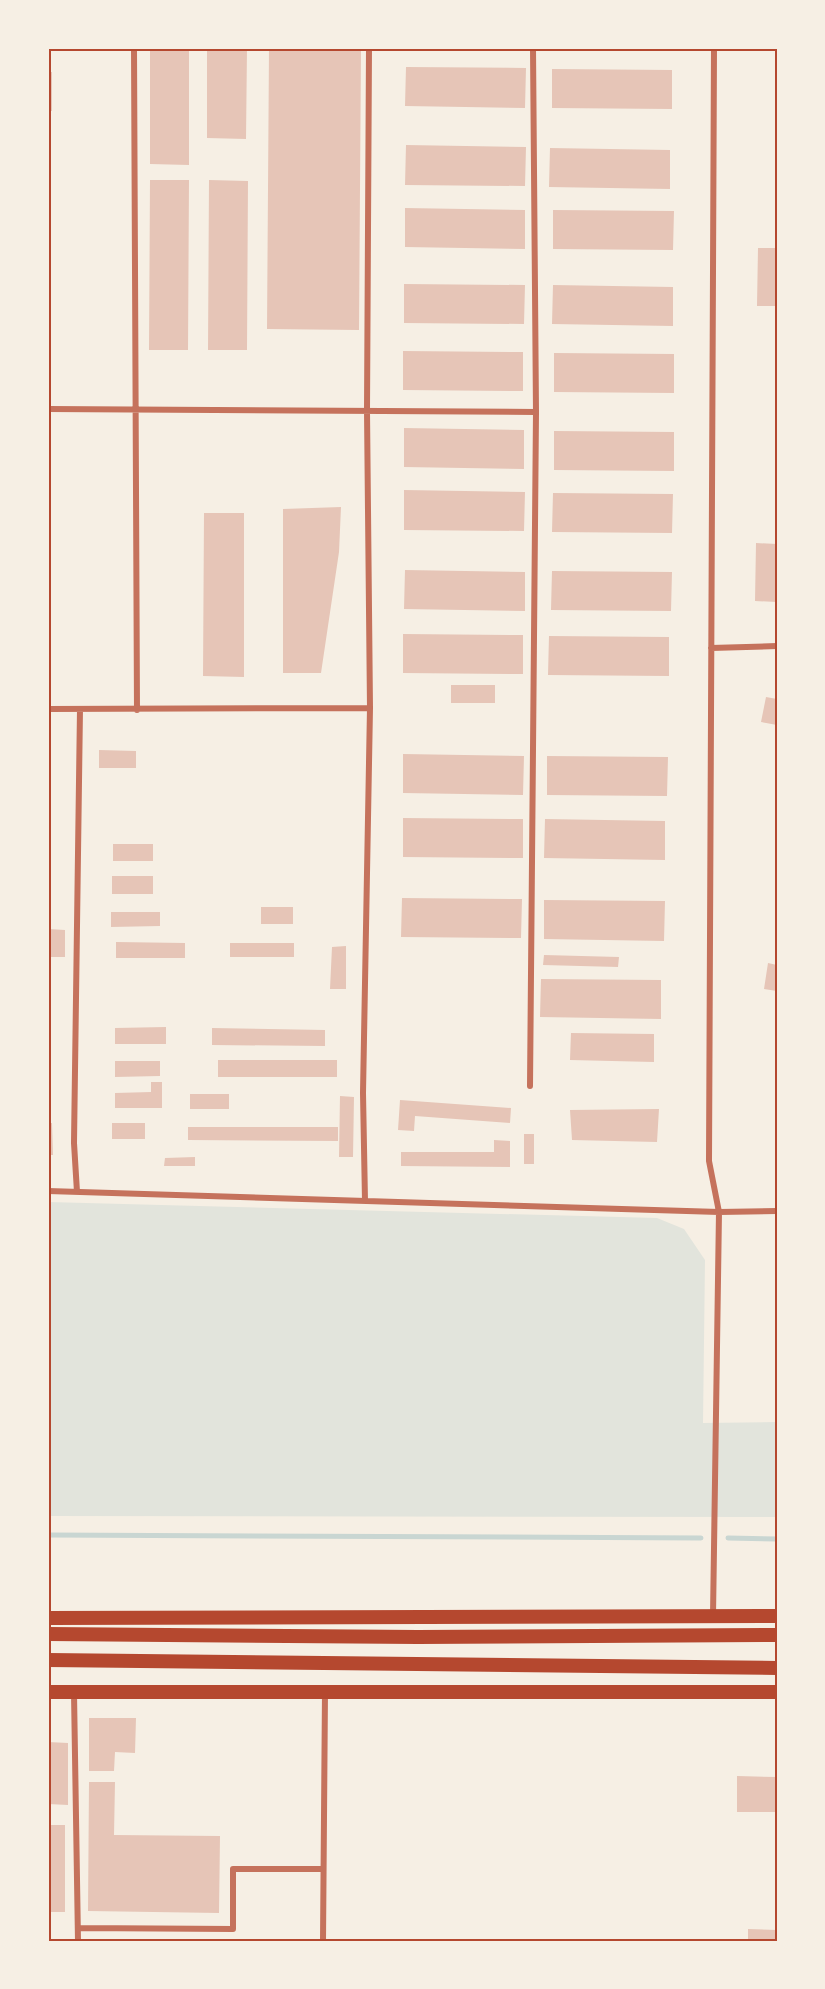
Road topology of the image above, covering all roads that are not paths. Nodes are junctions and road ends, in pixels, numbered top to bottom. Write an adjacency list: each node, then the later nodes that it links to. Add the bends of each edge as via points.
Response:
1 (134, 48): 6 (street)
2 (369, 48): 7 (street)
3 (532, 48): 8 (street)
4 (714, 48): 10 (street)
5 (48, 409): 6 (street)
6 (136, 410): 7 (street); 14 (street)
7 (367, 411): 8 (street); 11 (street)
8 (536, 412): 15 (street)
9 (777, 646): 10 (street)
10 (711, 648): 20 (street, via 709,1161)
11 (370, 708): 14 (street); 18 (street, via 363,1093)
12 (48, 710): 13 (street)
13 (80, 710): 14 (street); 17 (street, via 74,1143)
14 (137, 710)
15 (530, 1086)
16 (48, 1191): 17 (street)
17 (77, 1192): 18 (street)
18 (365, 1201): 20 (street)
19 (777, 1211): 20 (street)
20 (719, 1212): 21 (street)
21 (713, 1616): 22 (main road); 23 (main road)
22 (777, 1616)
23 (48, 1618)
24 (48, 1634): 25 (main road)
25 (777, 1635)
26 (48, 1660): 27 (main road)
27 (777, 1668)
28 (48, 1692): 29 (main road)
29 (75, 1692): 30 (main road); 33 (street)
30 (325, 1692): 31 (main road); 32 (street)
31 (777, 1692)
32 (323, 1869): 33 (street, via 233,1869 233,1929); 35 (street)
33 (78, 1928): 34 (street)
34 (78, 1941)
35 (323, 1941)

